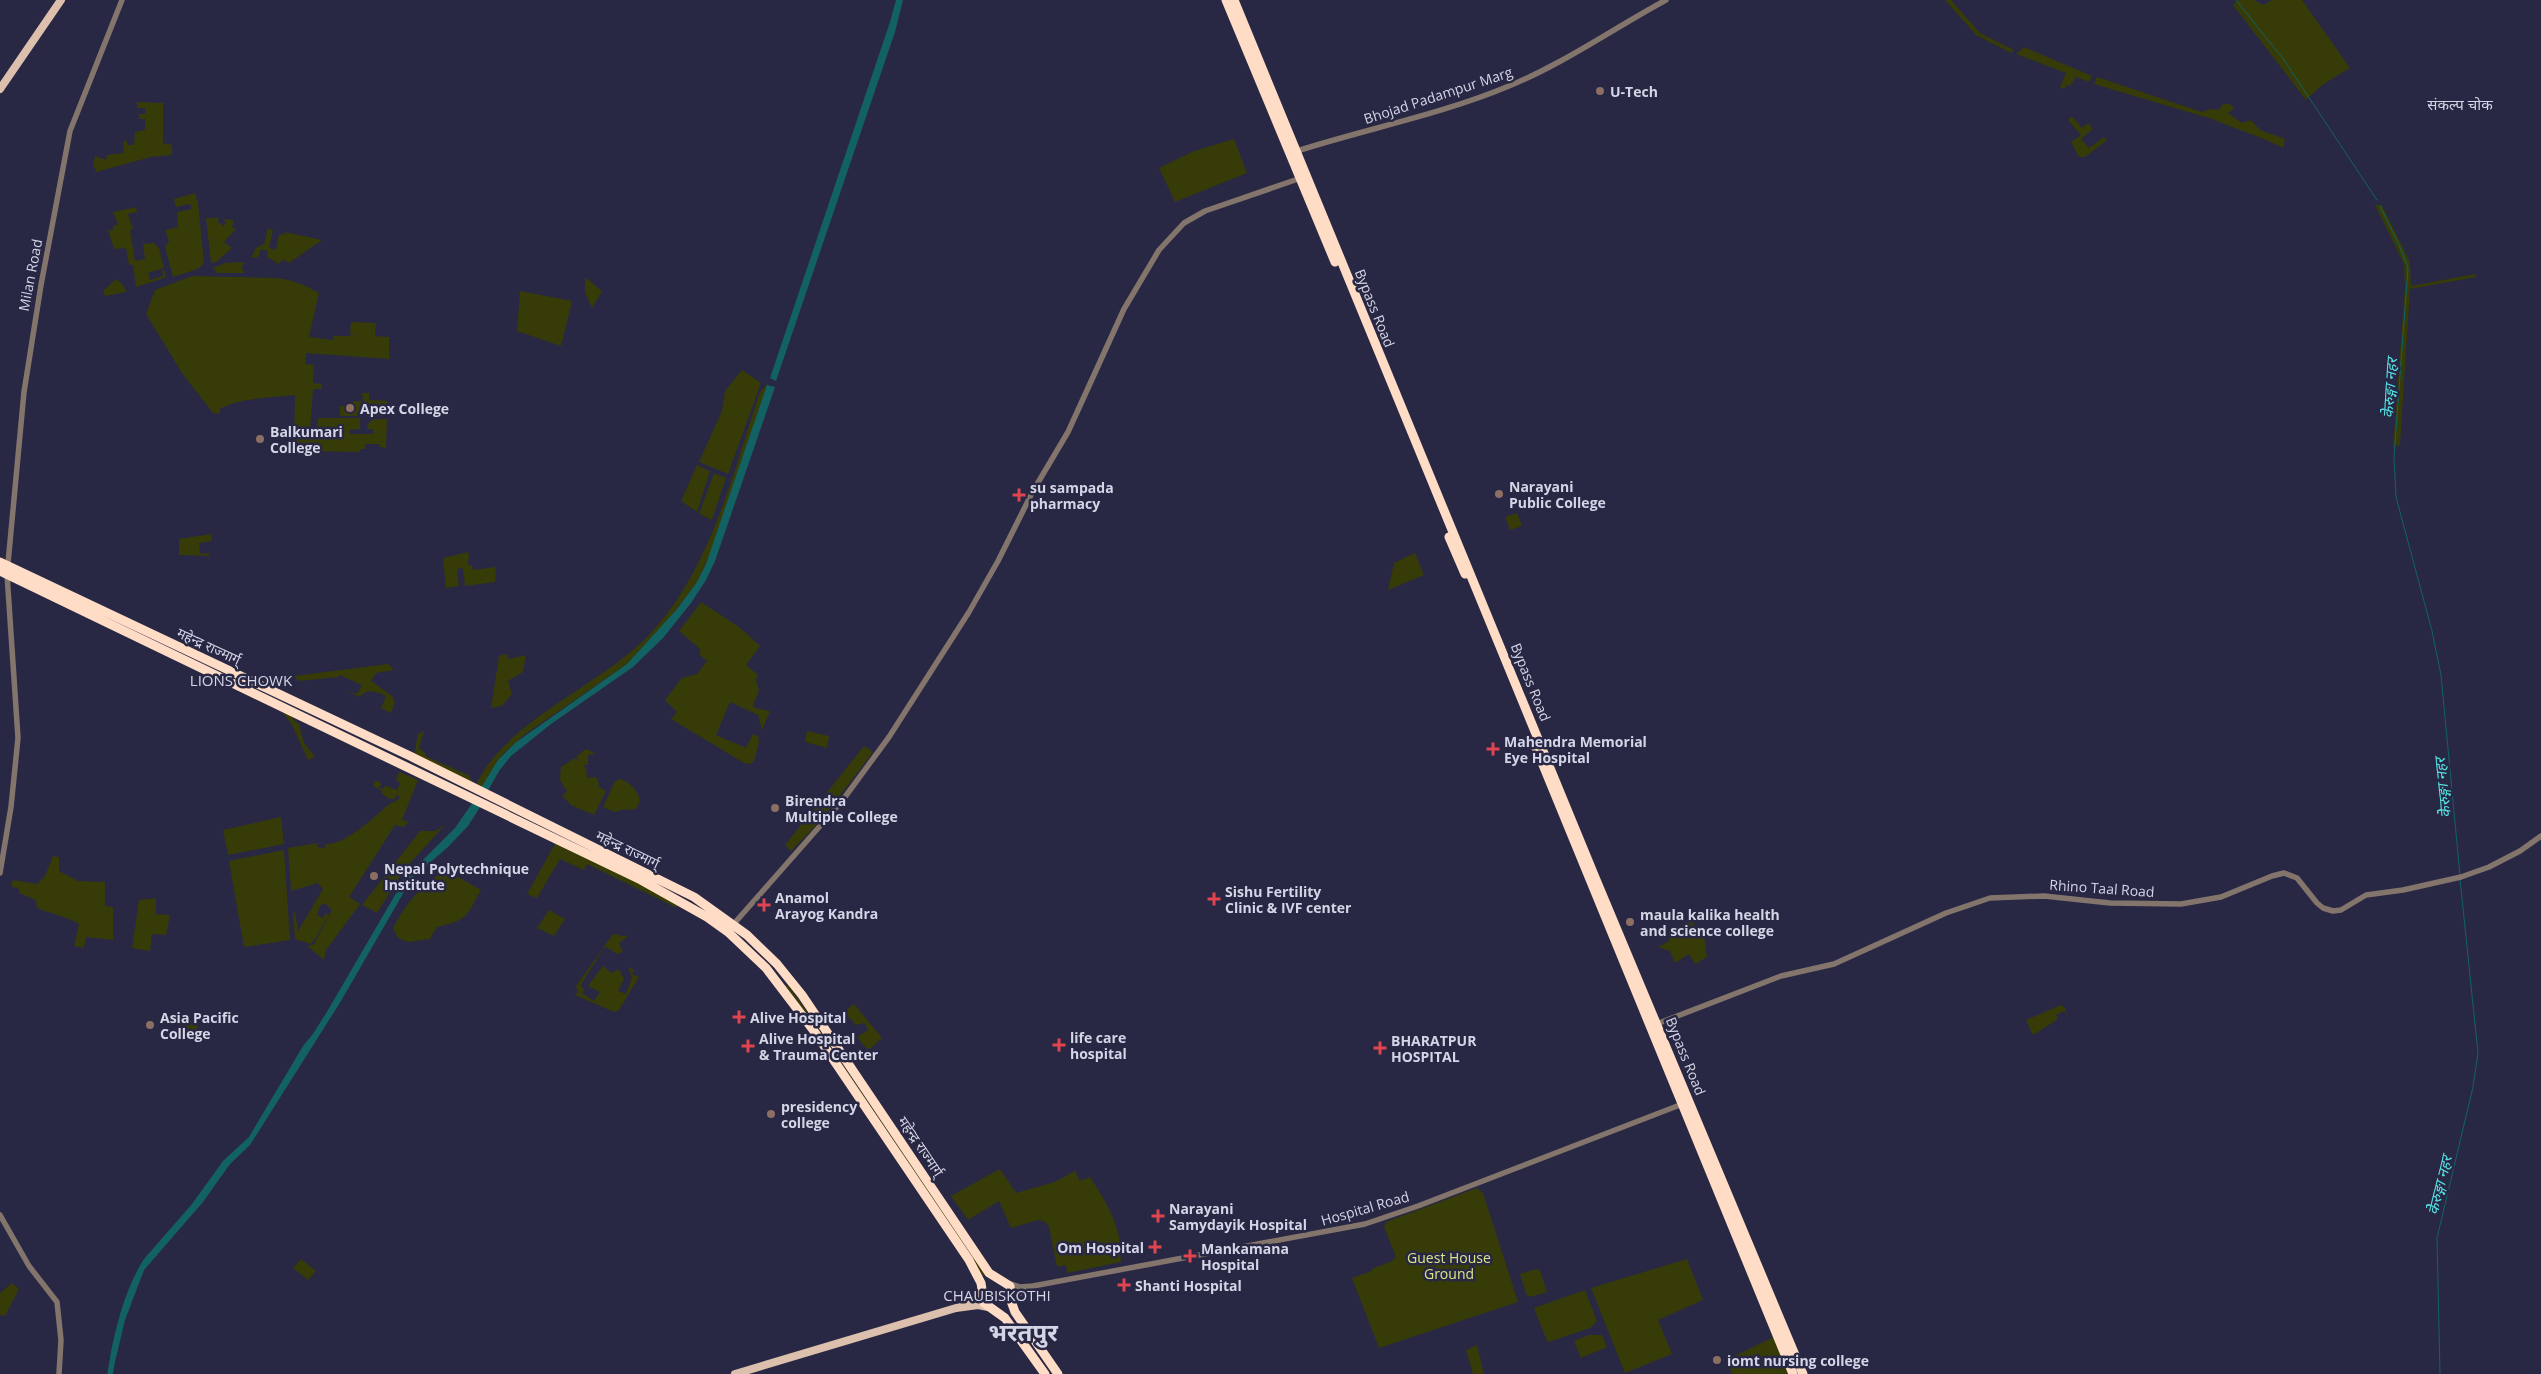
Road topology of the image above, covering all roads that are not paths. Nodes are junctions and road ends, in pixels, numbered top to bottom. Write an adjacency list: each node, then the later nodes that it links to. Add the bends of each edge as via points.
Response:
1 (61, 0): 6 (main road)
2 (122, 0): 9 (street, Milan Road, via 75,114 59,184 24,392)
3 (1226, 0): 7 (highway, Bypass Road)
4 (1234, 0): 7 (highway, Bypass Road)
5 (1666, 0): 7 (street, Bhojad Padampur Marg, via 1545,70 1509,87)
6 (0, 89)
7 (1293, 152): 8 (highway, Bypass Road)
8 (1303, 178): 12 (street, via 1205,211 1184,223 1159,250 1124,309 1068,432 1032,491 969,612 889,737 842,801); 14 (highway, Bypass Road)
9 (3, 568): 11 (street, Milan Road, via 18,738); 12 (highway, महेन्द्र राज्मार्ग्, via 477,788 694,897); 13 (highway, महेन्द्र राज्मार्ग्, via 668,894)
10 (2541, 836): 14 (street, Rhino Taal Road, via 2507,859 2462,877 2366,896 2333,911 2317,904 2297,878 2284,874 2221,896 2182,904 2110,903 2038,896 1990,898 1946,913 1847,959 1823,968 1781,976)
11 (0, 873)
12 (734, 923): 13 (street); 17 (highway, महेन्द्र राज्मार्ग्, via 793,983 987,1270)
13 (728, 932): 19 (highway, महेन्द्र राज्मार्ग्, via 766,968 814,1031 969,1260)
14 (1653, 1025): 15 (highway, Bypass Road)
15 (1685, 1103): 18 (street, Hospital Road, via 1365,1224); 27 (highway, Bypass Road); 28 (highway, Bypass Road)
16 (0, 1215): 23 (street, via 29,1266 57,1302 61,1340)
17 (1004, 1282): 18 (street, Hospital Road, via 1020,1287); 19 (highway, via 993,1280); 20 (highway, महेन्द्र राज्मार्ग्, via 1012,1291)
18 (1033, 1286): 20 (street, Hospital Road)
19 (982, 1291): 21 (main road); 22 (highway, महेन्द्र राज्मार्ग्, via 982,1299)
20 (1012, 1300): 22 (highway, via 1001,1310); 26 (highway, महेन्द्र राज्मार्ग्, via 1016,1312)
21 (956, 1308): 22 (main road, via 978,1305); 24 (main road)
22 (990, 1308): 25 (highway, महेन्द्र राज्मार्ग्, via 1013,1328)
23 (59, 1374)
24 (735, 1374)
25 (1045, 1374)
26 (1058, 1374)
27 (1793, 1374)
28 (1803, 1374)

